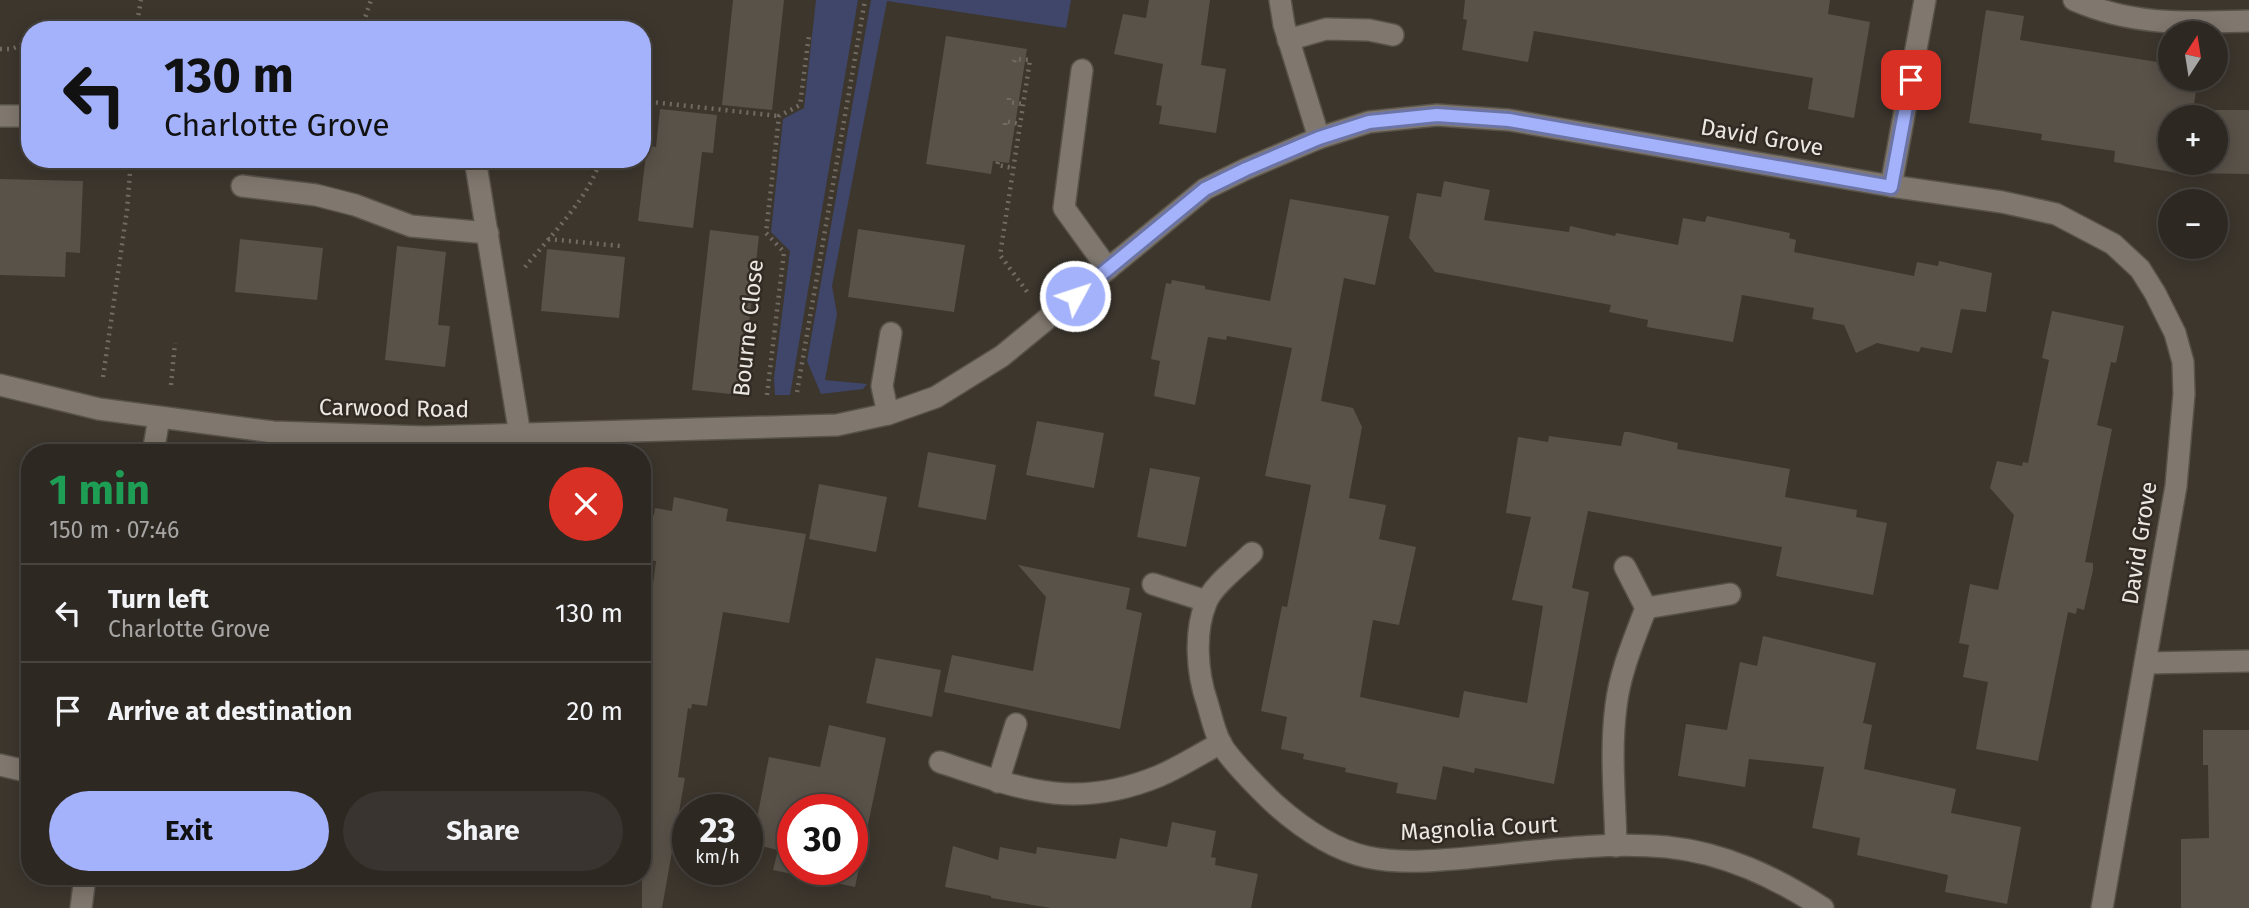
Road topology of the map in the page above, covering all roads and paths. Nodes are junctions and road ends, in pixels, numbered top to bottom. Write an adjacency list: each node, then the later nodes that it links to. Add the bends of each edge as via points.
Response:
1 (141, 0): 7 (path)
2 (371, 0): 8 (path)
3 (865, 0): 45 (path)
4 (1280, 0): 12 (street)
5 (1925, 0): 32 (street)
6 (2074, 0): 9 (street, via 2132,19)
7 (137, 21)
8 (364, 21)
9 (2249, 21)
10 (809, 35): 22 (path, via 800,105)
11 (1392, 35): 12 (street, via 1326,29)
12 (1288, 40): 25 (street)
13 (21, 45): 14 (path)
14 (0, 49)
15 (1014, 62): 19 (path, via 1030,60)
16 (1082, 70): 36 (street, via 1064,208)
17 (1009, 98): 19 (path, via 1009,102)
18 (651, 103): 22 (path)
19 (1023, 104): 23 (path)
20 (0, 116): 21 (street)
21 (21, 116)
22 (779, 116): 44 (path, Bourne Close, via 766,233 784,252)
23 (1020, 124): 24 (path, via 1005,121); 30 (path)
24 (1005, 125)
25 (1319, 138): 32 (street, David Grove, via 1369,122 1437,115 1509,120); 36 (street, David Grove, via 1205,189)
26 (998, 162): 30 (path)
27 (130, 168): 41 (path)
28 (477, 168): 33 (street)
29 (598, 168): 34 (path, via 588,189)
30 (1013, 168): 38 (path, via 1000,255)
31 (242, 186): 33 (street, via 316,195 411,226)
32 (1891, 187): 55 (street, David Grove, via 2056,214 2113,244 2140,269 2155,293 2175,333 2183,362 2184,394 2176,486)
33 (488, 233): 37 (street)
34 (548, 239): 35 (path); 37 (path)
35 (620, 246)
36 (1108, 268): 38 (street, David Grove)
37 (498, 299): 46 (street)
38 (1048, 320): 42 (street, David Grove, via 1002,356 936,397)
39 (891, 333): 42 (street, via 882,386)
40 (0, 385): 41 (street, Carwood Road)
41 (99, 409): 43 (street, Carwood Road)
42 (888, 414): 45 (street, David Grove, via 837,425)
43 (159, 418): 46 (street, Carwood Road, via 273,432); 47 (street)
44 (764, 427): 45 (street, Carwood Road); 46 (street, Carwood Road)
45 (791, 427)
46 (520, 435)
47 (155, 444)
48 (1252, 553): 52 (street)
49 (1625, 567): 53 (street)
50 (1153, 584): 52 (street)
51 (1730, 594): 53 (street)
52 (1206, 601): 57 (street, Magnolia Court, via 1199,659 1202,688)
53 (1646, 608): 62 (street, via 1616,704)
54 (2249, 661): 55 (street)
55 (2146, 663): 66 (street, David Grove)
56 (1016, 724): 61 (street)
57 (1221, 743): 61 (street, via 1158,776 1105,792 1067,796); 62 (street, Magnolia Court, via 1265,796 1299,825 1337,847 1367,857 1413,862)
58 (940, 762): 61 (street)
59 (0, 765): 60 (street)
60 (21, 770)
61 (998, 782)
62 (1616, 845): 65 (street, Magnolia Court, via 1667,847 1713,856 1755,870)
63 (84, 885): 64 (street)
64 (81, 908)
65 (1823, 908)
66 (2102, 908)

